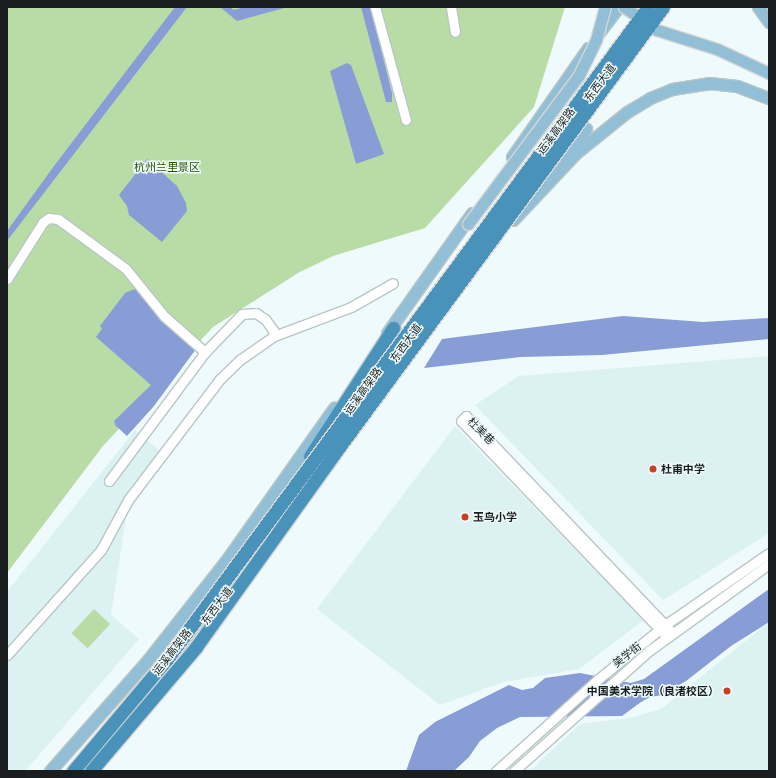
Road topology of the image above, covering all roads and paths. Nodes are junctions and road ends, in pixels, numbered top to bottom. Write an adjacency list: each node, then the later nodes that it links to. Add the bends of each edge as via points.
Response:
1 (375, 7): 14 (street)
2 (451, 7): 11 (street)
3 (605, 7): 19 (main road, bridge, via 596,40 579,75)
4 (618, 7): 31 (main road, via 225,562 147,661)
5 (624, 7): 12 (main road, bridge, via 657,30 716,49)
6 (648, 7): 24 (highway, 运溪高架路, bridge)
7 (655, 7): 33 (main road, 东西大道, via 410,338 239,577 177,659)
8 (663, 7): 25 (highway, 运溪高架路, bridge)
9 (758, 7): 10 (main road)
10 (769, 22)
11 (455, 32)
12 (769, 73)
13 (769, 98): 16 (main road, via 737,86 710,83 672,89 650,98 627,112 576,153)
14 (406, 120)
15 (586, 129): 16 (main road)
16 (513, 220): 21 (main road)
17 (7, 279): 22 (street, via 43,222 49,218 58,219 126,269 164,316)
18 (393, 283): 20 (street, via 351,307)
19 (393, 328): 24 (highway, bridge)
20 (274, 336): 22 (street, via 273,330 261,316 256,313 242,314); 30 (street, via 241,359 220,379 128,500 101,550)
21 (419, 344): 25 (highway, bridge)
22 (205, 352): 23 (street)
23 (109, 482)
24 (274, 513): 32 (highway, 运溪高架路, bridge, via 167,659)
25 (286, 521): 34 (highway, 运溪高架路, bridge, via 196,647)
26 (769, 553): 28 (street, 美学街)
27 (769, 564): 29 (street, 美学街)
28 (662, 627): 28 (street, 杜美巷, via 461,420 466,416); 29 (street, 杜美巷); 35 (street, 美学街, via 597,680)
29 (670, 635): 36 (street, 美学街)
30 (7, 655)
31 (50, 771)
32 (73, 771)
33 (82, 771)
34 (91, 771)
35 (496, 771)
36 (514, 771)

